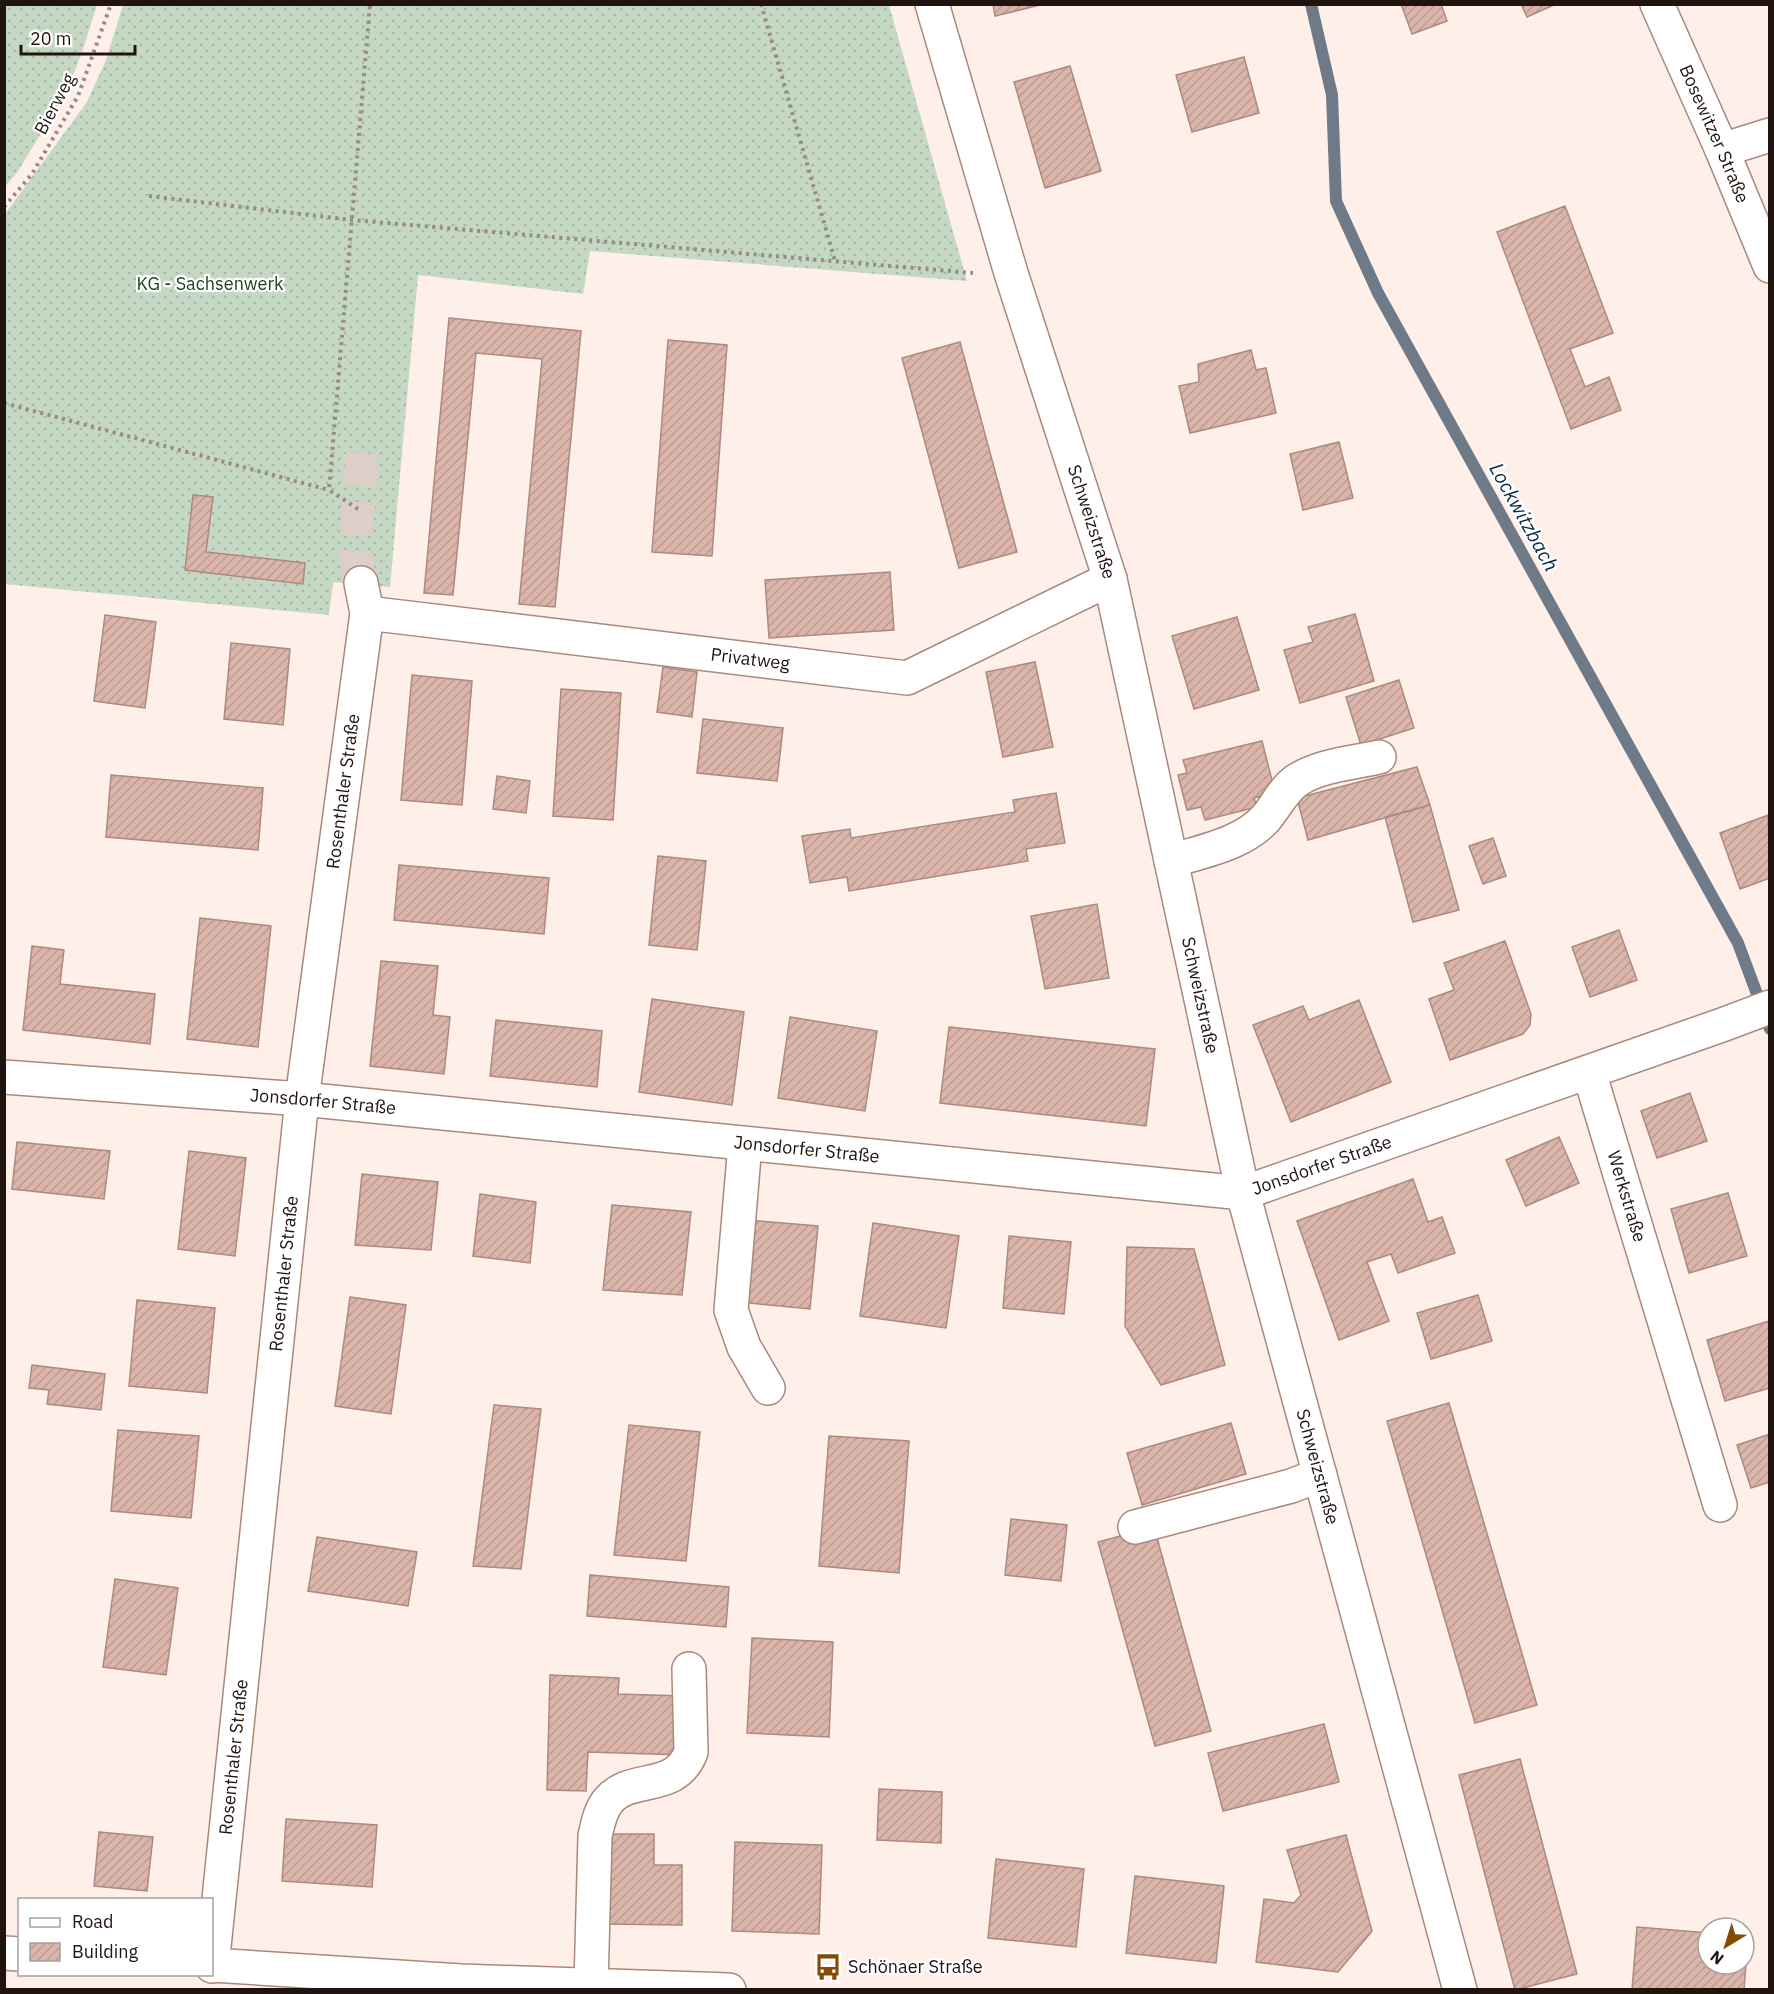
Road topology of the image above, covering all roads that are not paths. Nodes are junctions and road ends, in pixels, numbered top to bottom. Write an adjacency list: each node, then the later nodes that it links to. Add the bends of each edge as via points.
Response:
1 (933, 4): 6 (street, Schweizstraße, via 1011,273)
2 (1657, 4): 4 (street, Bosewitzer Straße)
3 (1770, 135): 4 (street)
4 (1722, 150): 5 (street, Bosewitzer Straße)
5 (1770, 266)
6 (1110, 579): 7 (street, Privatweg, via 907,678); 9 (street, Schweizstraße)
7 (364, 598): 13 (street, Rosenthaler Straße)
8 (1379, 757): 9 (street, via 1319,770 1297,780 1249,833)
9 (1171, 861): 15 (street, Schweizstraße)
10 (1770, 1007): 11 (street)
11 (1589, 1072): 15 (street, Jonsdorfer Straße); 18 (street, Werkstraße)
12 (4, 1077): 13 (street, Jonsdorfer Straße)
13 (302, 1100): 14 (street, Jonsdorfer Straße); 21 (street, Rosenthaler Straße)
14 (745, 1144): 15 (street, Jonsdorfer Straße); 16 (street, via 731,1310 744,1347)
15 (1243, 1193): 17 (street, Schweizstraße)
16 (768, 1388)
17 (1320, 1475): 19 (street); 25 (street, Schweizstraße)
18 (1720, 1505)
19 (1135, 1527)
20 (689, 1669): 23 (street, via 691,1752 687,1764 668,1778 626,1789 609,1799 599,1816 595,1836)
21 (213, 1955)
22 (213, 1965): 23 (street)
23 (591, 1985): 24 (street)
24 (729, 1989)
25 (1460, 1989)

